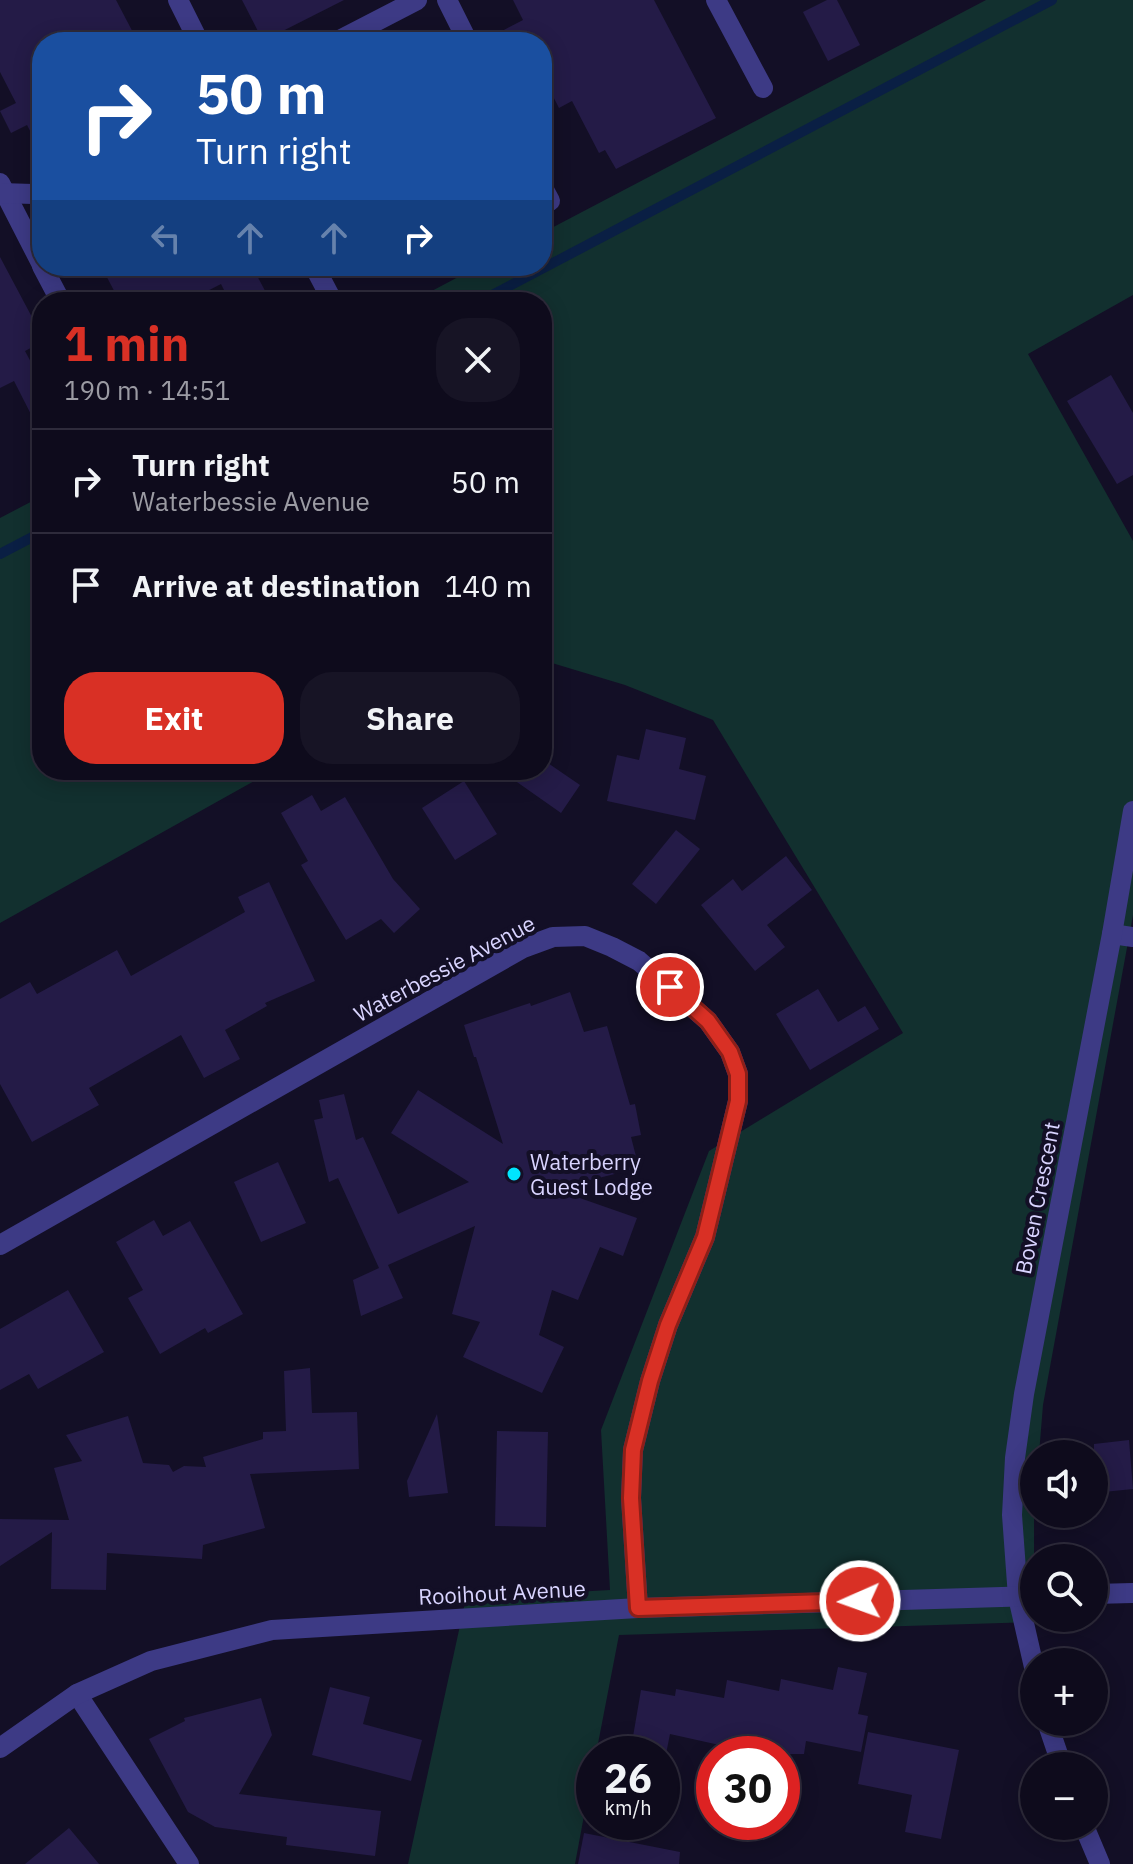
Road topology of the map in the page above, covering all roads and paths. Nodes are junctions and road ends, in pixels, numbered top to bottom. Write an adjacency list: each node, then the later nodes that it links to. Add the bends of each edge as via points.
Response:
1 (178, 0): 5 (street)
2 (417, 0): 6 (street)
3 (447, 0): 7 (street)
4 (716, 0): 8 (street)
5 (194, 32)
6 (355, 32)
7 (463, 32)
8 (763, 88)
9 (2, 190): 10 (street); 11 (street)
10 (32, 194)
11 (32, 247)
12 (1133, 811): 13 (street, Boven Crescent)
13 (1112, 934): 14 (street); 16 (street, Boven Crescent, via 1018,1432 1012,1515)
14 (1133, 937)
15 (0, 1245): 20 (street, Waterbessie Avenue, via 523,948 553,937 585,936 639,961 708,1021 730,1052 738,1074 738,1101 705,1237 664,1339 633,1450)
16 (1020, 1561)
17 (1133, 1593): 18 (street)
18 (1108, 1594)
19 (1020, 1596): 20 (street, Rooihout Avenue)
20 (638, 1608): 21 (street, Rooihout Avenue, via 272,1630 151,1661)
21 (77, 1694): 22 (street, Rooihout Avenue); 24 (street)
22 (0, 1748)
23 (1090, 1840): 25 (street)
24 (189, 1864)
25 (1100, 1864)

